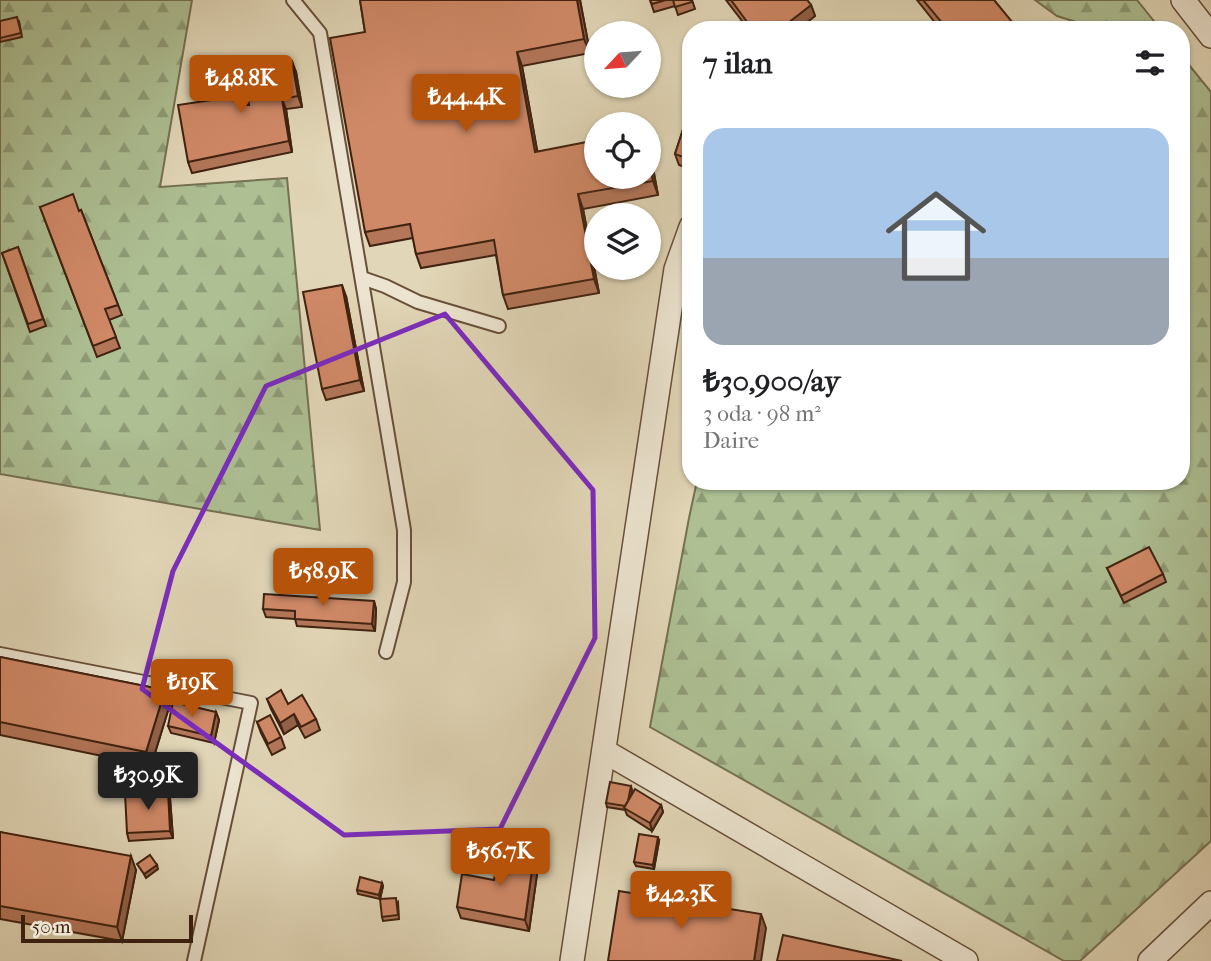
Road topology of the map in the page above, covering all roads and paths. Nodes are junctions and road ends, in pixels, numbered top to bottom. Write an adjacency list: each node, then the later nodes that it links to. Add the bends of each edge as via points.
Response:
1 (293, 0): 5 (lane, via 320,33)
2 (1183, 0): 3 (street)
3 (1211, 36)
4 (682, 252): 9 (street)
5 (362, 278): 6 (lane, via 418,302); 7 (lane, via 404,530 404,582)
6 (499, 326)
7 (386, 652)
8 (0, 653): 11 (lane, via 251,703)
9 (604, 751): 12 (street); 13 (street)
10 (1211, 903): 14 (street)
11 (194, 961)
12 (572, 961)
13 (966, 961)
14 (1150, 961)

